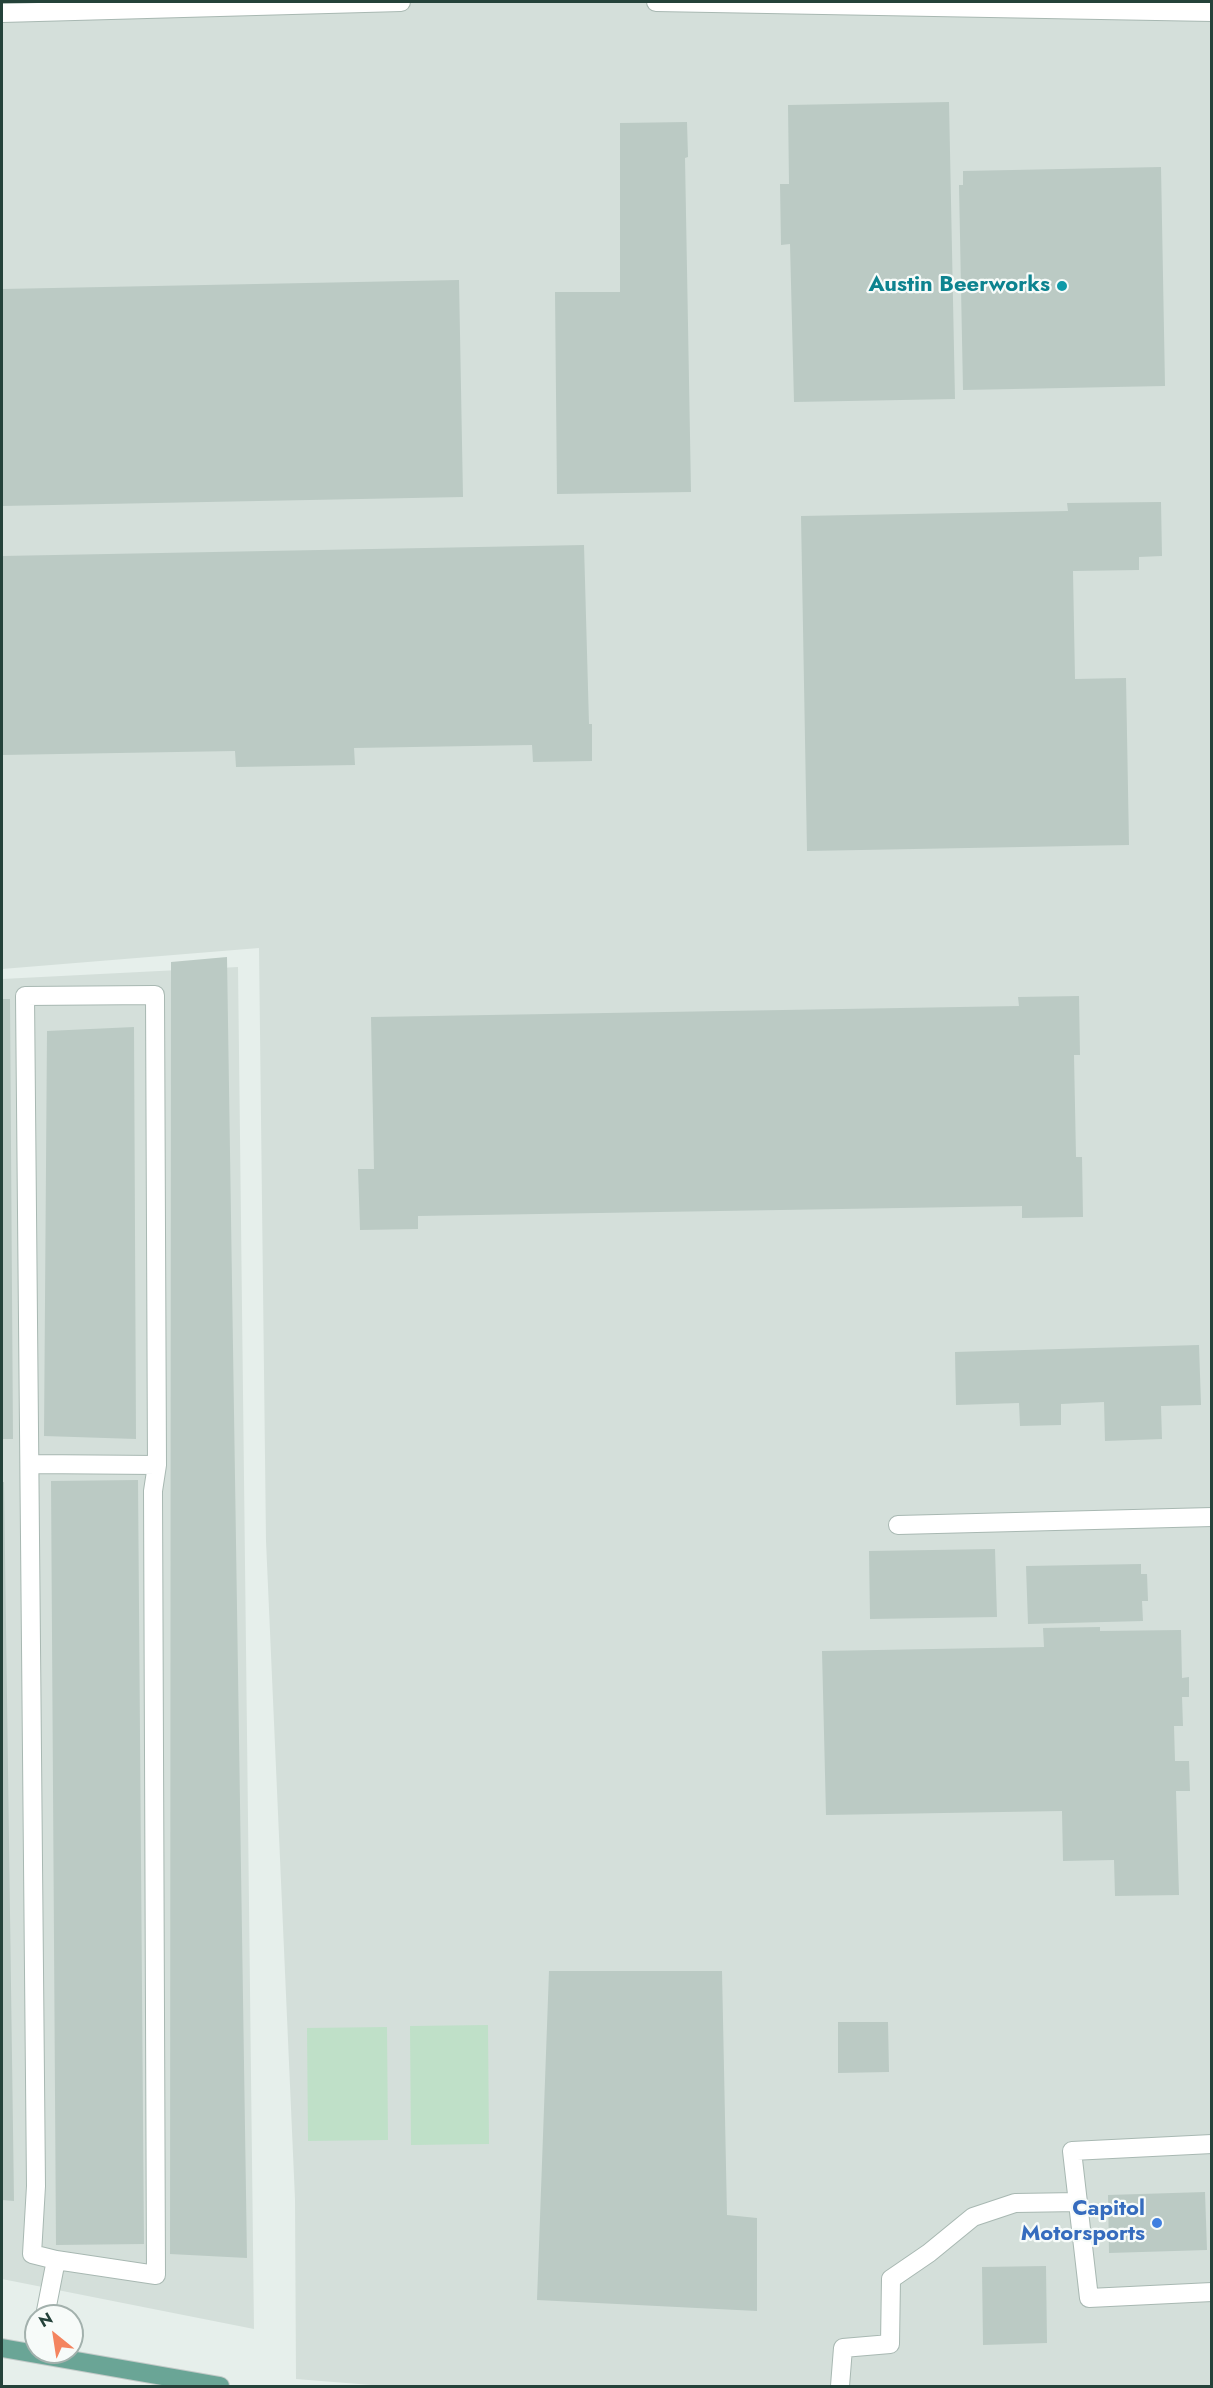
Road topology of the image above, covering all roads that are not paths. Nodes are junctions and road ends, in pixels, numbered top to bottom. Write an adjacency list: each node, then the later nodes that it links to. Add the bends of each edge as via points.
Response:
1 (401, 2): 4 (street)
2 (656, 2): 3 (street)
3 (1107, 6): 5 (street)
4 (26, 7): 6 (street)
5 (1212, 12)
6 (2, 13)
7 (31, 1464): 8 (street); 8 (street, via 25,996 155,995); 13 (street, via 36,2174 32,2254)
8 (157, 1465): 13 (street, via 153,1491 156,2275)
9 (1212, 1518): 10 (street)
10 (898, 1525)
11 (1212, 2144): 12 (street, via 1072,2151)
12 (1078, 2202): 14 (street, via 1089,2298); 20 (street, via 1015,2203 973,2217 891,2279 890,2344 843,2348)
13 (56, 2260): 15 (street)
14 (1212, 2292)
15 (47, 2304)
16 (2, 2348): 17 (main road)
17 (24, 2351)
18 (84, 2361): 19 (main road)
19 (220, 2386)
20 (840, 2386)

